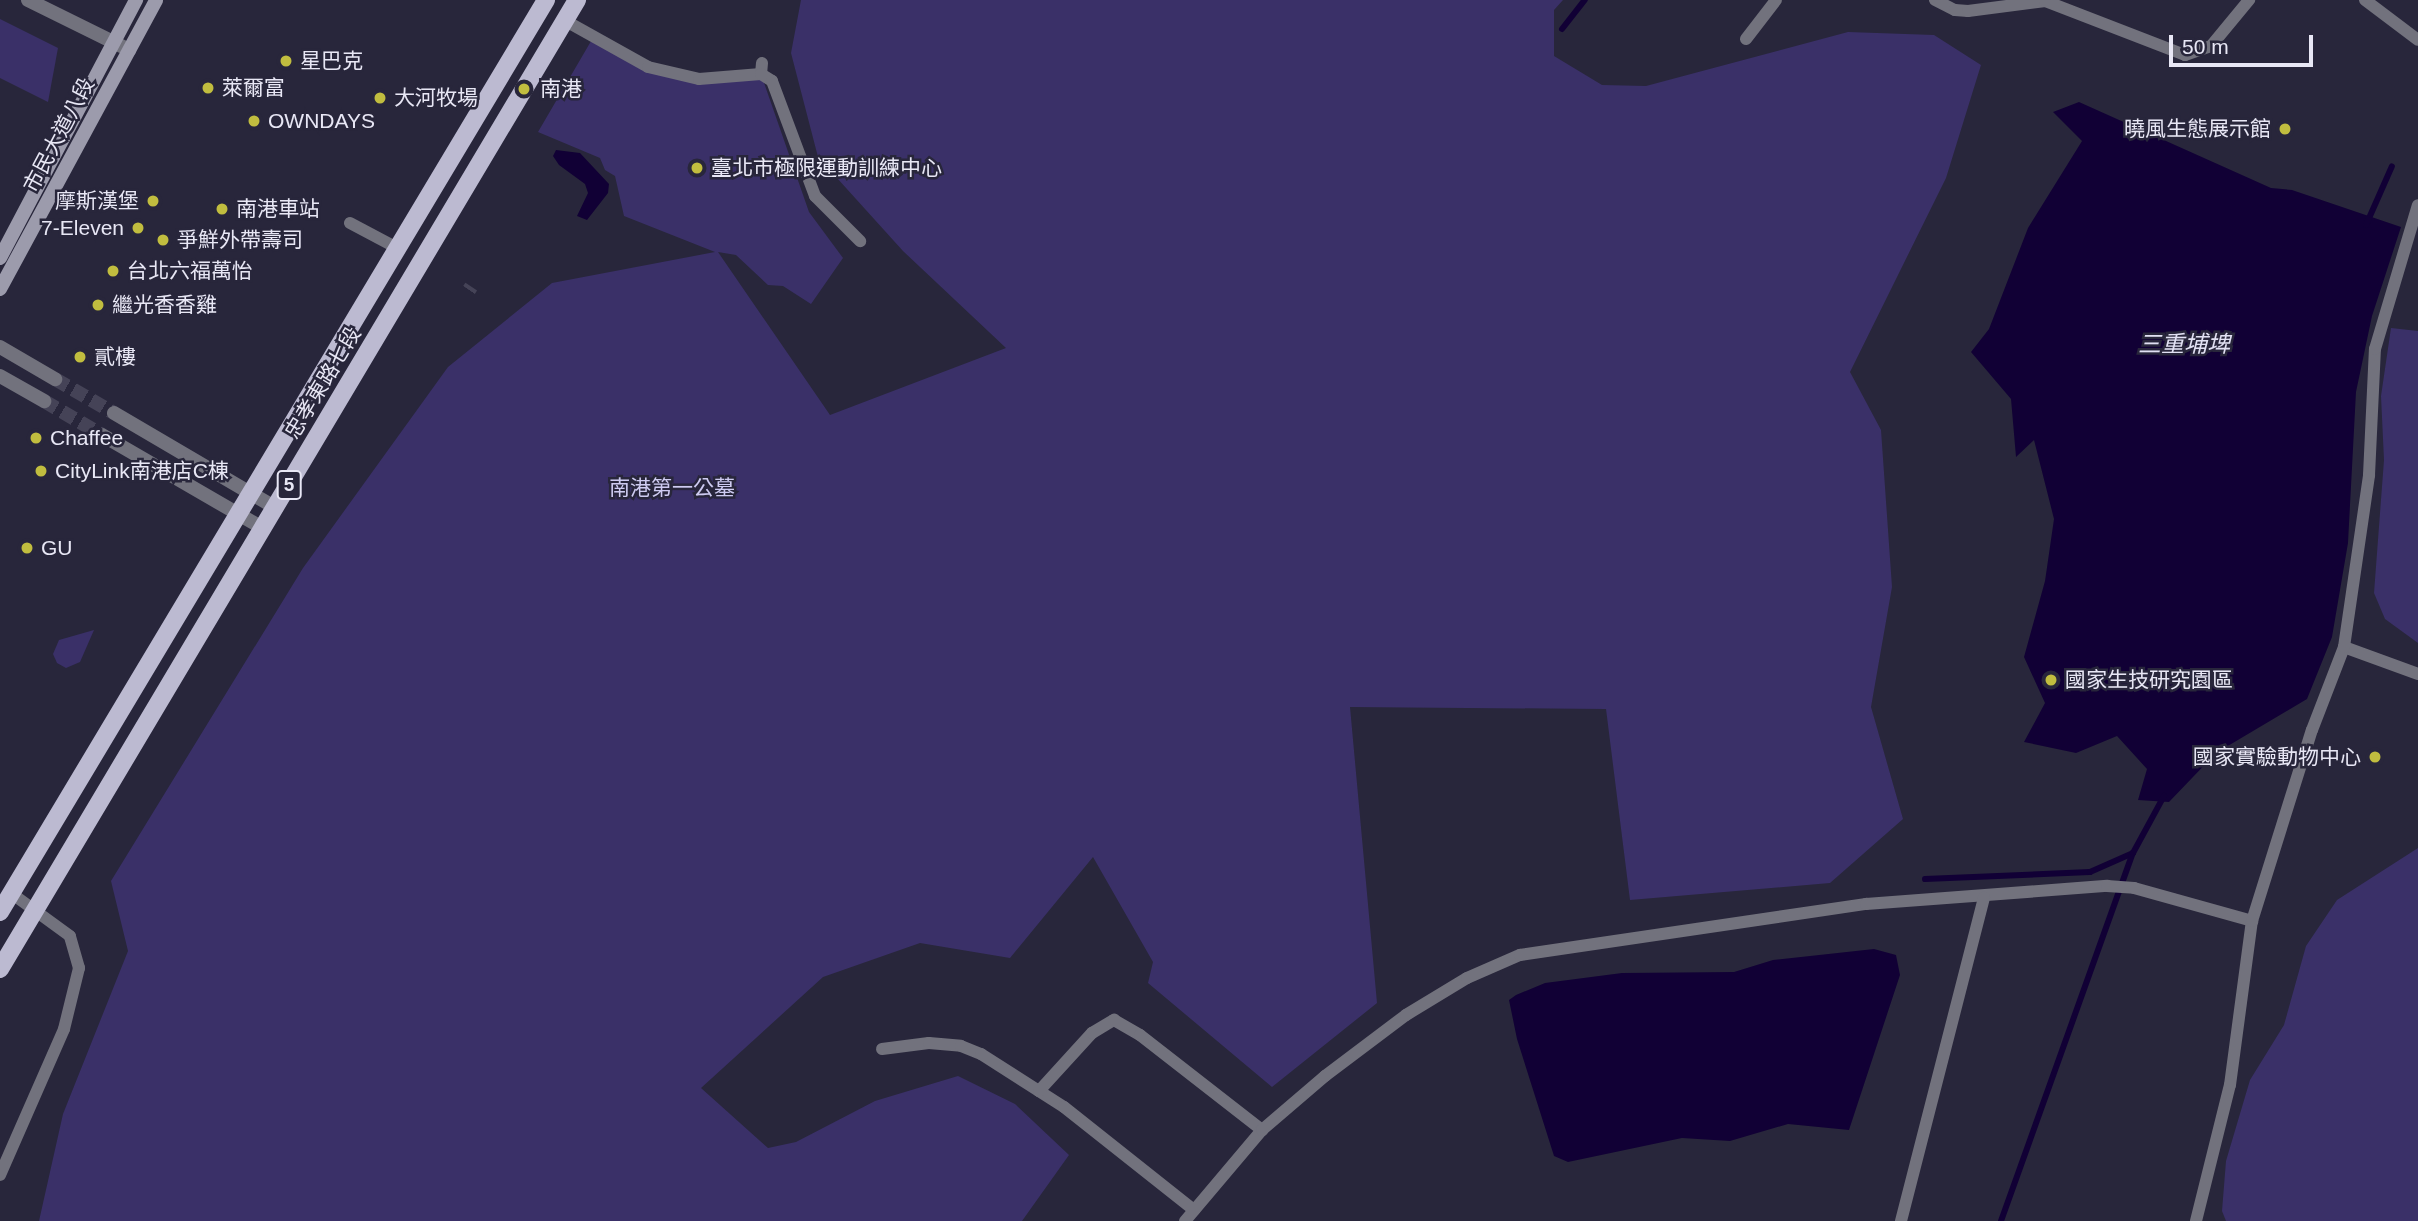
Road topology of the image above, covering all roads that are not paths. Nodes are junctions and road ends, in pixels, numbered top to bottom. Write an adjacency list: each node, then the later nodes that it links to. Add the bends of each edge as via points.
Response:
1 (28, 0): 13 (street)
2 (136, 0): 13 (street, 市民大道八段)
3 (156, 0): 14 (street, 市民大道八段)
4 (546, 0): 18 (main road, 忠孝東路七段 / 5)
5 (577, 0): 10 (main road, 忠孝東路七段 / 5)
6 (1776, 0): 11 (lane)
7 (1935, 0): 8 (lane, via 1968,11 2045,1 2185,55 2211,46)
8 (2249, 0)
9 (2365, 0): 12 (lane)
10 (564, 20): 17 (lane, via 648,67 699,79 762,68 772,80 815,196); 28 (main road, 忠孝東路七段 / 5)
11 (1745, 38)
12 (2418, 40)
13 (113, 42): 14 (street); 19 (street, 市民大道八段)
14 (129, 50): 20 (street, 市民大道八段)
15 (2418, 205): 31 (lane, via 2375,349 2369,475)
16 (350, 223): 18 (lane)
17 (860, 241)
18 (399, 249): 27 (main road, 忠孝東路七段 / 5)
19 (0, 258)
20 (0, 289)
21 (0, 347): 23 (street)
22 (0, 376): 24 (street)
23 (55, 379)
24 (44, 401)
25 (114, 413): 27 (street)
26 (102, 435): 29 (street)
27 (250, 492): 28 (street); 29 (main road, 忠孝東路七段 / 5)
28 (276, 508): 30 (main road, 忠孝東路七段 / 5)
29 (238, 513): 30 (street); 33 (main road, 忠孝東路七段 / 5)
30 (264, 529): 35 (main road, 忠孝東路七段 / 5)
31 (2344, 647): 32 (lane); 37 (lane, via 2312,730)
32 (2418, 674)
33 (11, 893): 35 (lane); 36 (main road, 忠孝東路七段 / 5)
34 (1984, 897): 37 (lane, via 2107,886 2134,888); 41 (lane, via 1866,904 1520,956 1467,978 1406,1015); 45 (lane)
35 (37, 909): 38 (main road, 忠孝東路七段 / 5); 42 (lane, via 70,936 79,968 64,1029)
36 (0, 912)
37 (2252, 921): 46 (lane, via 2231,1085)
38 (0, 969)
39 (882, 1049): 40 (lane, via 929,1043 961,1046)
40 (1039, 1091): 41 (lane, via 1092,1033 1114,1020); 43 (lane)
41 (1262, 1130): 43 (lane)
42 (0, 1175)
43 (1194, 1210): 44 (lane)
44 (1185, 1221)
45 (1901, 1221)
46 (2196, 1221)

